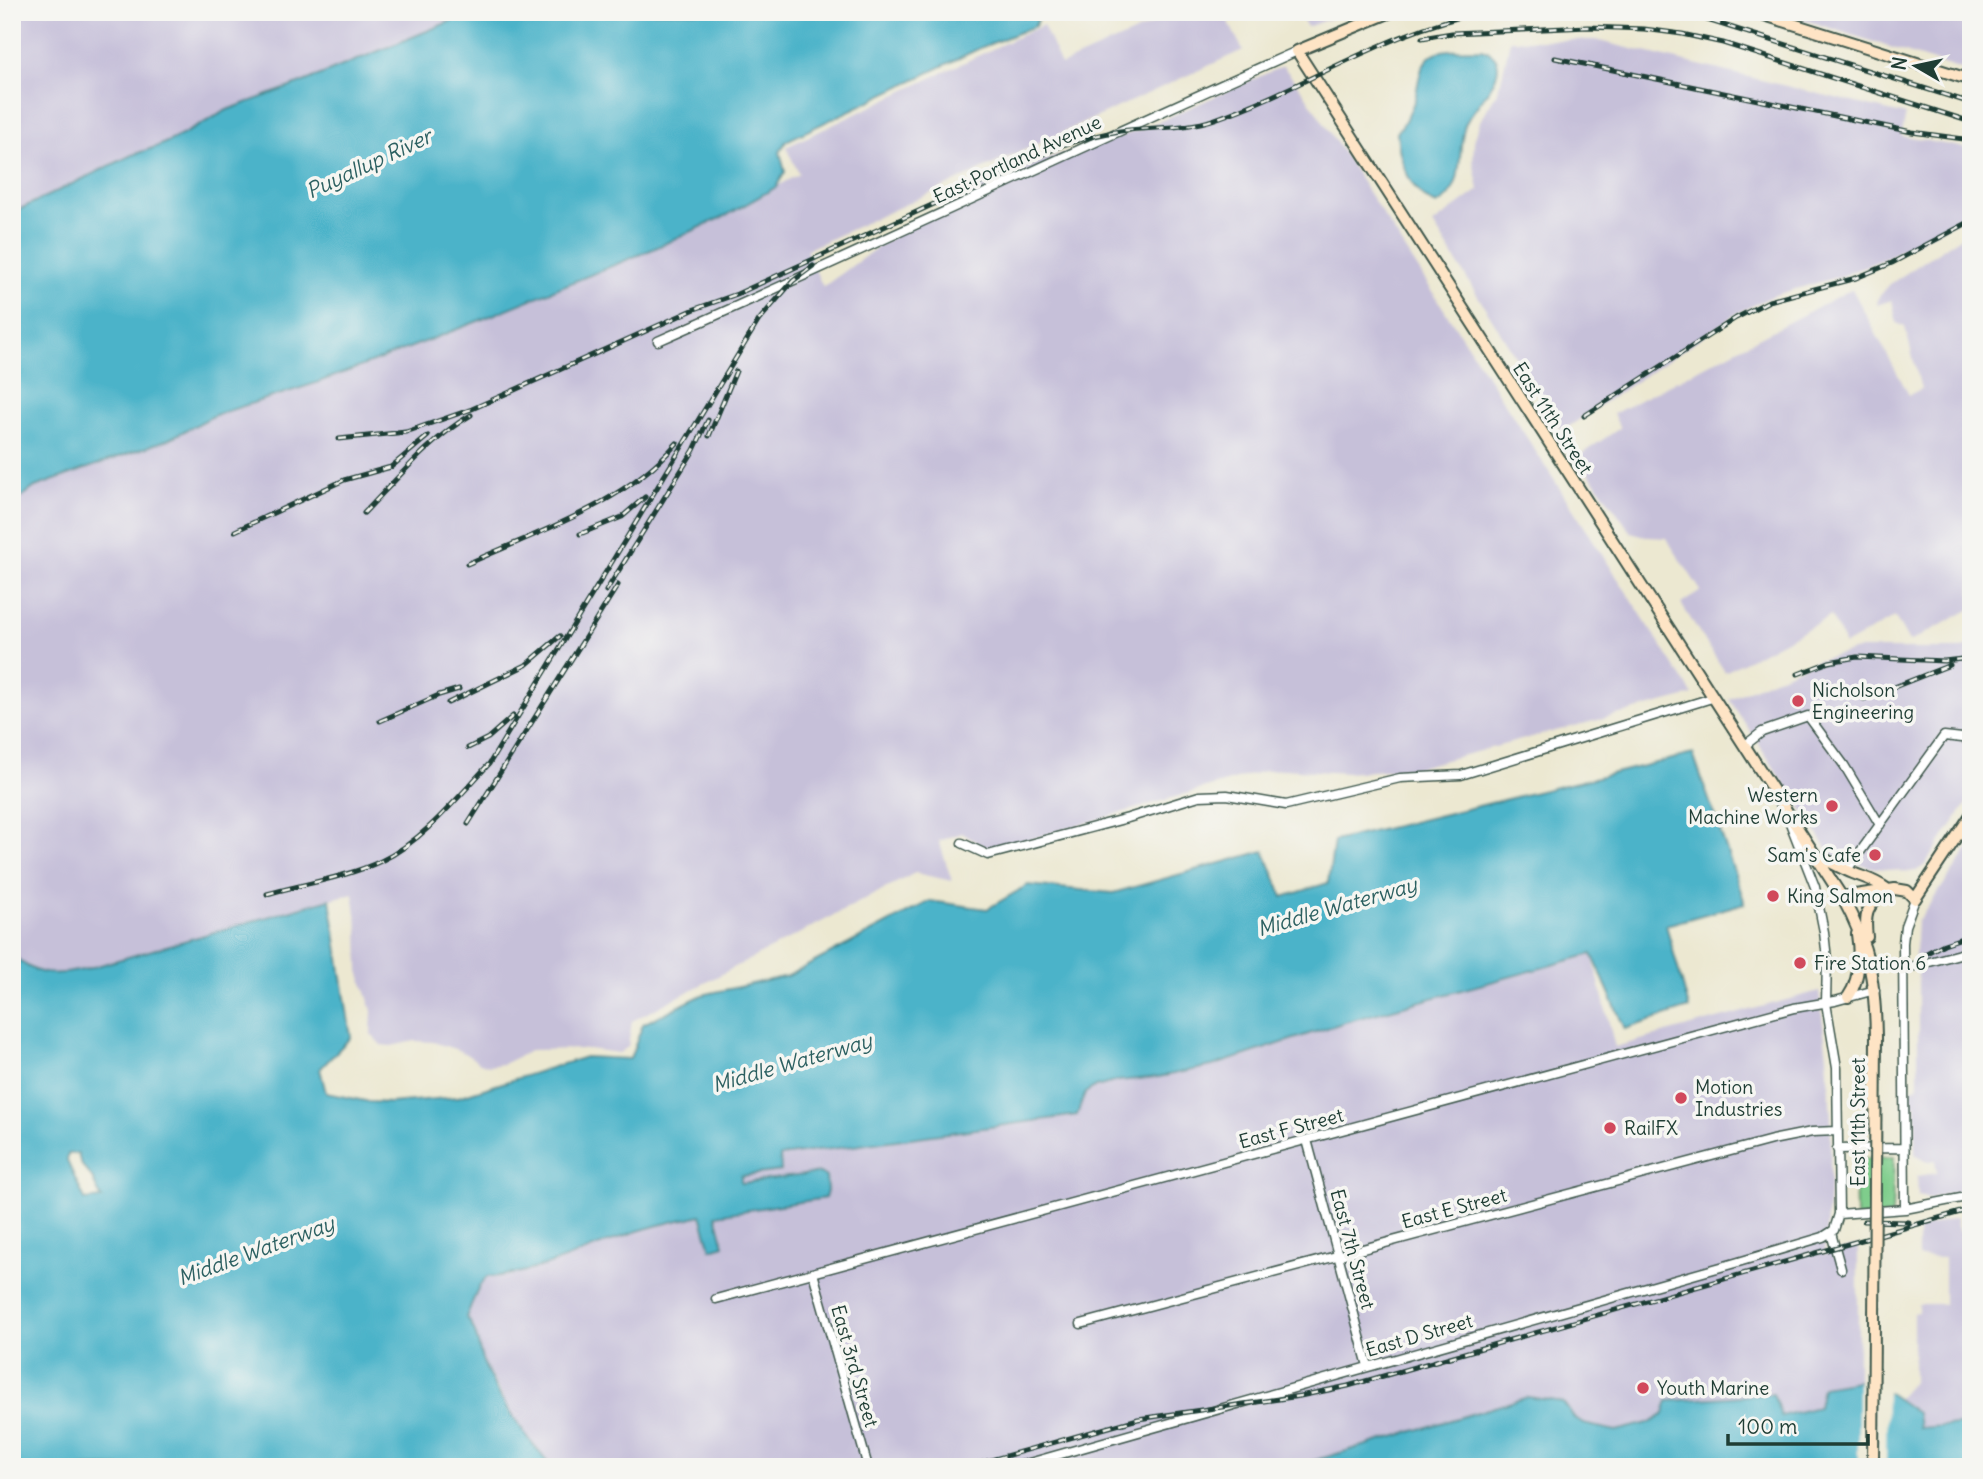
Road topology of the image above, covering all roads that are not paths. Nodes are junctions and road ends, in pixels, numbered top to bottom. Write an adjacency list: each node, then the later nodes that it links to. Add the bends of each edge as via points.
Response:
1 (1391, 12): 3 (street, East Portland Avenue)
2 (1755, 12): 4 (street)
3 (1297, 51): 5 (street, East Portland Avenue); 6 (street, East 11th Street)
4 (1971, 80)
5 (658, 341)
6 (1712, 698): 8 (street, East 11th Street); 12 (street, via 1461,775 1400,778 1286,805 1227,795 1199,796 988,855)
7 (1971, 739): 11 (street, via 1944,736)
8 (1744, 746): 9 (street, East 11th Street); 11 (street, via 1762,732 1808,716)
9 (1781, 803): 13 (street, East 11th Street); 24 (street, East 11th Street, via 1815,887 1827,959)
10 (1971, 815): 17 (street)
11 (1880, 825): 14 (street)
12 (962, 843)
13 (1816, 856): 14 (street); 16 (street, East 11th Street)
14 (1847, 870): 15 (street, via 1870,877)
15 (1886, 889): 16 (street); 17 (street, via 1907,891); 20 (street, via 1868,908)
16 (1842, 897): 18 (street, East 11th Street)
17 (1915, 899): 21 (street, via 1905,926)
18 (1850, 912): 20 (street, East 11th Street); 23 (street, via 1858,957 1855,984)
19 (1971, 951): 21 (street)
20 (1869, 957): 22 (street, East 11th Street)
21 (1903, 970): 27 (street)
22 (1875, 990): 23 (street, East F Street); 41 (street, East 11th Street, bridge)
23 (1848, 997): 24 (street, East F Street)
24 (1826, 1003): 25 (street, East 11th Street, via 1837,1068); 26 (street, East F Street)
25 (1837, 1131): 28 (street, East 11th Street); 33 (street, East E Street, via 1772,1140)
26 (1307, 1140): 33 (street, East 7th Street); 35 (street, East F Street)
27 (1904, 1148): 28 (street); 30 (street)
28 (1838, 1149): 31 (street, East 11th Street)
29 (1971, 1196): 30 (street)
30 (1905, 1209): 31 (street)
31 (1839, 1214): 32 (street, East 11th Street)
32 (1830, 1233): 34 (street); 38 (street, East D Street)
33 (1338, 1255): 37 (street, East E Street); 38 (street, East 7th Street)
34 (1841, 1269)
35 (813, 1273): 36 (street, East F Street); 39 (street, East 3rd Street)
36 (716, 1299)
37 (1081, 1324)
38 (1368, 1366): 40 (street, East D Street)
39 (868, 1467)
40 (1015, 1467)
41 (1873, 1467)

